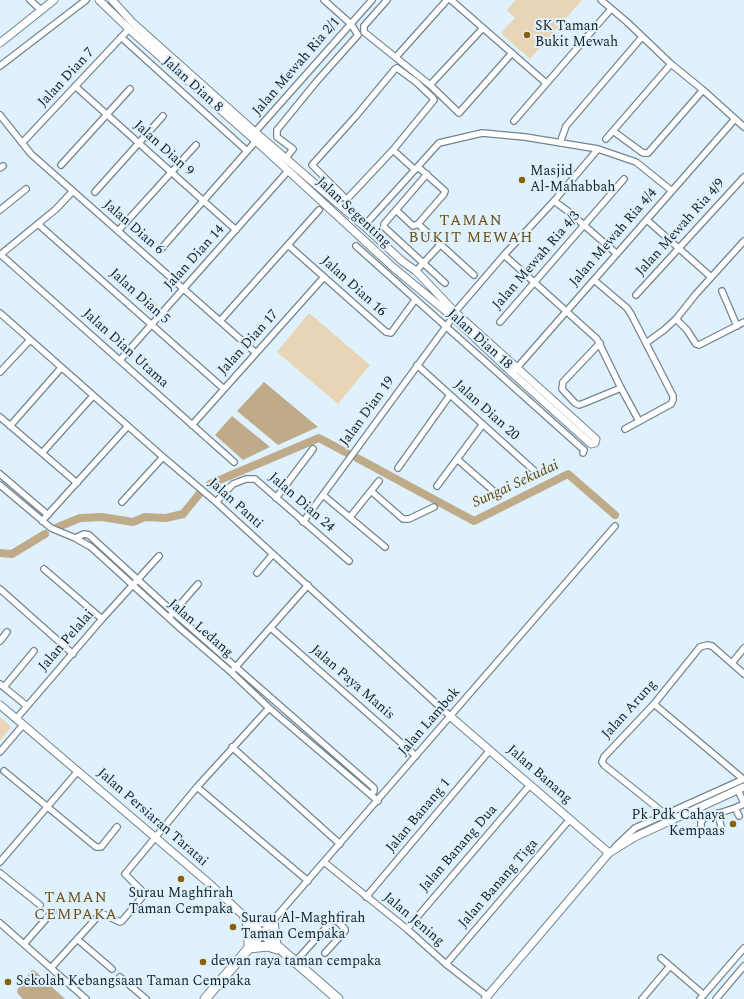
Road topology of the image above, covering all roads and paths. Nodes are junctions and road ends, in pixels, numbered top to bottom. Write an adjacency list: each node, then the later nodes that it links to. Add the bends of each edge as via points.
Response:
1 (30, 0): 14 (street)
2 (54, 0): 14 (street)
3 (86, 0): 24 (street)
4 (99, 0): 17 (street, Jalan Segenting)
5 (113, 0): 12 (street)
6 (324, 0): 15 (street)
7 (372, 0): 15 (street, Jalan Mewah Ria 2/1)
8 (387, 0): 22 (street, via 363,29)
9 (447, 0): 22 (street)
10 (451, 0): 16 (street)
11 (601, 0): 13 (street)
12 (120, 9): 17 (street); 38 (street, Jalan Segenting)
13 (611, 9): 19 (street); 25 (street)
14 (41, 10): 20 (street)
15 (351, 24): 38 (street, Jalan Mewah Ria 2/1); 48 (street, via 358,32 358,37 317,81 277,130 277,137 294,149)
16 (483, 28): 21 (street); 27 (street)
17 (129, 29): 18 (street, Jalan Dian 7); 40 (street, Jalan Segenting)
18 (121, 37): 26 (street, Jalan Dian 7); 47 (street, Jalan Dian 8)
19 (642, 38): 23 (street); 43 (street, via 566,126)
20 (0, 43)
21 (512, 53): 25 (street); 27 (street, via 459,113)
22 (396, 57): 27 (street)
23 (671, 64): 29 (street); 37 (street)
24 (0, 66)
25 (546, 83): 34 (street)
26 (75, 86): 31 (street, Jalan Dian 9); 41 (street, Jalan Dian 7)
27 (430, 86)
28 (130, 89): 31 (street)
29 (703, 90): 33 (street); 37 (street, via 648,153 643,154)
30 (0, 115): 35 (street, Jalan Dian 6)
31 (107, 115): 42 (street, Jalan Dian 9); 49 (street)
32 (163, 116): 42 (street)
33 (735, 119): 36 (street); 58 (street, Jalan Mewah Ria 4/4)
34 (514, 121)
35 (2, 122): 41 (street, Jalan Dian 6)
36 (744, 127)
37 (613, 131): 39 (street)
38 (255, 132): 48 (street, Jalan Segenting)
39 (606, 139)
40 (256, 141): 47 (street); 51 (street, Jalan Segenting)
41 (22, 143): 57 (street, Jalan Dian 6)
42 (139, 143): 52 (street, Jalan Dian 9); 59 (street)
43 (560, 143): 45 (street); 50 (street, via 482,133 439,143)
44 (196, 145): 52 (street)
45 (598, 149): 58 (street, via 636,162); 61 (street, Jalan Dian 19)
46 (393, 150): 46 (street, via 434,100 399,69 395,69 312,165 345,198 348,198); 50 (street)
47 (248, 151): 60 (street)
48 (285, 159): 68 (street, Jalan Segenting)
49 (61, 165)
50 (416, 168): 53 (street); 68 (street)
51 (288, 171): 70 (street, Jalan Dian 14); 79 (street, Jalan Segenting)
52 (171, 172): 60 (street, Jalan Dian 9); 71 (street)
53 (427, 174): 64 (street); 67 (street, via 445,192)
54 (744, 176): 77 (street, Jalan Mewah Ria 4/9)
55 (624, 179): 69 (street, Jalan Mewah Ria 4/3)
56 (26, 189): 62 (street)
57 (73, 191): 66 (street); 71 (street, Jalan Dian 6)
58 (672, 191): 65 (street, Jalan Mewah Ria 4/4)
59 (95, 192)
60 (203, 201): 70 (street, Jalan Dian 9); 78 (street)
61 (554, 201): 69 (street); 82 (street, Jalan Dian 19)
62 (0, 210)
63 (319, 210): 74 (street)
64 (396, 210): 67 (street, via 413,226); 84 (street, via 384,224 385,229)
65 (647, 220): 77 (street); 81 (street, Jalan Mewah Ria 4/4)
66 (38, 224): 80 (street); 104 (street, Jalan Dian 5)
67 (418, 224): 75 (street)
68 (364, 226): 72 (street, Jalan Segenting)
69 (585, 226): 81 (street); 92 (street, Jalan Mewah Ria 4/3)
70 (236, 230): 93 (street, Jalan Dian 14)
71 (118, 231): 93 (street, Jalan Dian 6)
72 (382, 242): 79 (street, via 383,250); 83 (street, Jalan Segenting)
73 (743, 243): 89 (street)
74 (288, 245): 88 (street, Jalan Dian 16); 101 (street)
75 (440, 245): 84 (street); 87 (street)
76 (356, 246): 96 (street, Jalan Dian 18)
77 (679, 248): 89 (street); 95 (street, Jalan Mewah Ria 4/9)
78 (160, 250)
79 (374, 250): 85 (street, Jalan Segenting)
80 (0, 254): 111 (street, Jalan Dian Utama)
81 (617, 254): 90 (street, Jalan Mewah Ria 4/4)
82 (504, 255): 92 (street); 99 (street, Jalan Dian 19)
83 (402, 261): 85 (street, via 394,265); 86 (street, Jalan Segenting)
84 (423, 263): 86 (street); 91 (street)
85 (397, 271): 99 (street, Jalan Segenting)
86 (416, 271): 99 (street, Jalan Segenting)
87 (474, 275)
88 (324, 277): 96 (street, Jalan Dian 16, via 388,333 391,333); 110 (street, Jalan Dian 17)
89 (711, 277): 100 (street)
90 (594, 280): 97 (street, Jalan Mewah Ria 4/4); 108 (street, via 627,308)
91 (445, 283)
92 (534, 283): 97 (street); 102 (street, Jalan Mewah Ria 4/3)
93 (184, 288): 101 (street, Jalan Dian 6); 104 (street, Jalan Dian 14)
94 (722, 291): 106 (street)
95 (636, 295)
96 (415, 300): 105 (street, Jalan Dian 18)
97 (566, 311): 109 (street); 114 (street, Jalan Mewah Ria 4/4)
98 (0, 313): 107 (street, Jalan Panti)
99 (454, 315): 105 (street, Jalan Dian 19); 114 (street, Jalan Segenting)
100 (676, 319): 106 (street, via 699,345); 108 (street)
101 (220, 321): 110 (street, Jalan Dian 6)
102 (500, 322)
103 (744, 322): 106 (street)
104 (152, 325): 111 (street, Jalan Dian 14); 117 (street, Jalan Dian 5)
105 (446, 326): 112 (street, Jalan Dian 19); 130 (street, Jalan Dian 18, via 584,450)
106 (737, 326)
107 (30, 340): 113 (street, Jalan Panti); 115 (street)
108 (646, 342): 121 (street, via 673,400 671,404)
109 (600, 343): 116 (street); 116 (street, via 563,382 562,389 579,405)
110 (256, 353): 117 (street, Jalan Dian 17)
111 (120, 360): 123 (street, Jalan Dian Utama)
112 (418, 365): 118 (street, Jalan Dian 20); 142 (street, Jalan Dian 19)
113 (62, 368): 119 (street, Jalan Panti); 124 (street)
114 (514, 370): 127 (street, Jalan Segenting)
115 (0, 372)
116 (621, 388): 121 (street)
117 (224, 389): 123 (street, Jalan Dian 17)
118 (450, 395): 122 (street, Jalan Dian 20); 134 (street)
119 (93, 396): 125 (street, Jalan Panti); 129 (street)
120 (0, 417): 124 (street)
121 (639, 420): 126 (street)
122 (483, 424): 132 (street); 136 (street, Jalan Dian 20)
123 (192, 425): 133 (street, Jalan Dian Utama)
124 (10, 426): 129 (street)
125 (128, 426): 131 (street, Jalan Panti); 138 (street)
126 (625, 429)
127 (594, 441)
128 (313, 449): 144 (street)
129 (42, 453): 138 (street)
130 (584, 453)
131 (163, 457): 145 (street); 146 (street, Jalan Panti)
132 (457, 459): 140 (street); 143 (street)
133 (234, 462)
134 (398, 468)
135 (0, 474): 148 (street)
136 (539, 475)
137 (379, 481): 141 (street)
138 (77, 484): 148 (street)
139 (0, 485): 150 (street, Jalan Ledang)
140 (437, 486)
141 (371, 491): 147 (street, via 403,519 409,519); 149 (street)
142 (323, 495): 149 (street); 151 (street, Jalan Dian 19)
143 (498, 495)
144 (276, 498): 146 (street, Jalan Dian 24, via 255,479 250,478 233,484); 151 (street, Jalan Dian 24)
145 (122, 502)
146 (216, 502): 155 (street, Jalan Panti)
147 (434, 507)
148 (48, 515): 150 (street)
149 (350, 517): 154 (street)
150 (42, 521): 153 (street, Jalan Ledang)
151 (303, 522): 157 (street, Jalan Dian 24)
152 (615, 526): 182 (street, Jalan Lambok)
153 (75, 538): 160 (street, Jalan Ledang, via 91,547); 160 (street, via 88,534)
154 (385, 548)
155 (273, 554): 159 (street); 162 (street, Jalan Panti)
156 (159, 556): 160 (street, Jalan Pelalai)
157 (348, 561)
158 (44, 569): 166 (street)
159 (257, 573)
160 (135, 582): 164 (street); 165 (street, Jalan Ledang); 166 (street, Jalan Pelalai)
161 (198, 584): 164 (street)
162 (308, 585): 167 (street); 182 (street, Jalan Panti)
163 (0, 589): 172 (street)
164 (173, 612): 165 (street); 174 (street)
165 (168, 618): 175 (street, Jalan Ledang)
166 (102, 619): 172 (street, Jalan Pelalai)
167 (271, 628): 174 (street); 188 (street, Jalan Paya Manis)
168 (7, 632): 169 (street)
169 (0, 641)
170 (744, 648): 173 (street)
171 (34, 651): 177 (street)
172 (73, 654): 180 (street, Jalan Pelalai)
173 (732, 663): 176 (street, Jalan Arung); 178 (street, Jalan Arung, via 712,646 700,647)
174 (236, 667): 175 (street); 194 (street, via 374,788)
175 (232, 672): 181 (street, Jalan Ledang)
176 (744, 674)
177 (2, 686): 180 (street)
178 (654, 704): 191 (street); 200 (street, Jalan Arung, via 602,762)
179 (0, 705): 183 (street, Jalan Persiaran Taratai)
180 (27, 706): 183 (street, Jalan Pelalai)
181 (269, 708): 185 (street); 194 (street, Jalan Ledang)
182 (451, 717): 186 (street, Jalan Banang); 188 (street, Jalan Lambok)
183 (16, 719): 184 (street, Jalan Persiaran Taratai)
184 (23, 725): 187 (street); 189 (street, Jalan Persiaran Taratai)
185 (232, 748): 193 (street); 208 (street)
186 (490, 750): 192 (street, Jalan Banang); 214 (street, Jalan Banang 1)
187 (0, 752)
188 (416, 756): 195 (street, Jalan Lambok)
189 (78, 771): 197 (street); 207 (street, Jalan Persiaran Taratai)
190 (4, 772): 197 (street)
191 (742, 784): 196 (street); 200 (street); 203 (street)
192 (530, 785): 202 (street, Jalan Banang); 220 (street, Jalan Banang Dua)
193 (197, 788): 207 (street); 213 (street)
194 (371, 795): 195 (street, Jalan Ledang)
195 (378, 801): 208 (street, Jalan Lambok)
196 (744, 804): 198 (street)
197 (47, 807): 204 (street, via 96,847 101,847); 210 (street)
198 (735, 808): 199 (street); 201 (street)
199 (718, 813): 205 (street); 206 (street, via 704,818 701,822)
200 (665, 814): 203 (street, Jalan Arung); 209 (street, via 635,828)
201 (738, 816)
202 (570, 819): 209 (street, Jalan Banang); 230 (street, Jalan Banang Tiga)
203 (671, 822): 209 (street, via 624,843)
204 (117, 827)
205 (722, 831)
206 (701, 832)
207 (155, 837): 217 (street, Jalan Persiaran Taratai); 222 (street, via 125,874 142,890 143,896 122,921 100,914)
208 (340, 844): 211 (street, Jalan Lambok)
209 (609, 853): 236 (street)
210 (0, 862)
211 (324, 862): 213 (street, Jalan Lambok); 214 (street, Jalan Jening)
212 (0, 873): 215 (street)
213 (308, 881): 218 (street, Jalan Lambok)
214 (366, 897): 220 (street, Jalan Jening)
215 (40, 905)
216 (53, 911): 223 (street)
217 (245, 918): 218 (street, via 256,922); 221 (street, Jalan Persiaran Taratai); 224 (main road, via 249,928)
218 (272, 922): 221 (street, Jalan Lambok); 225 (main road)
219 (0, 923): 223 (street)
220 (407, 929): 230 (street, Jalan Jening)
221 (262, 933): 224 (main road); 225 (main road)
222 (77, 939): 233 (street); 234 (street)
223 (24, 944): 233 (street)
224 (249, 948): 225 (main road); 240 (main road)
225 (278, 948): 229 (main road)
226 (744, 948): 237 (street)
227 (325, 953): 229 (street, via 345,929 335,919)
228 (661, 958): 231 (street)
229 (295, 962): 241 (main road)
230 (446, 964): 236 (street, Jalan Jening)
231 (670, 966): 237 (street); 242 (street)
232 (744, 966): 243 (street)
233 (51, 968): 238 (street)
234 (112, 969)
235 (120, 977): 239 (street)
236 (486, 997)
237 (702, 997)
238 (86, 999)
239 (146, 999)
240 (205, 999)
241 (338, 999)
242 (642, 999)
243 (716, 999)

